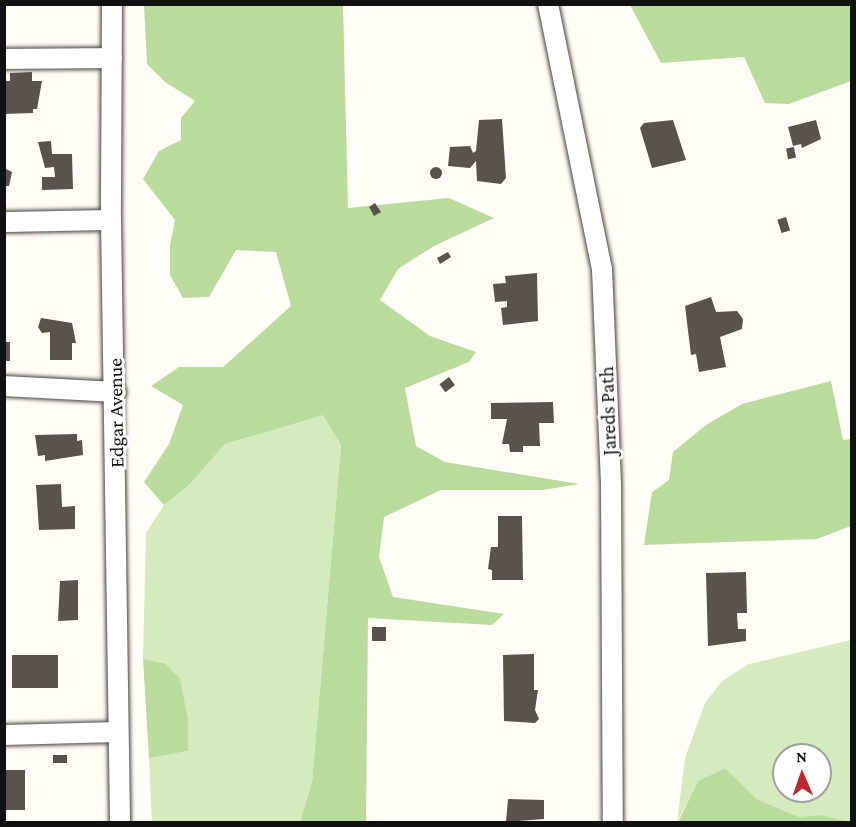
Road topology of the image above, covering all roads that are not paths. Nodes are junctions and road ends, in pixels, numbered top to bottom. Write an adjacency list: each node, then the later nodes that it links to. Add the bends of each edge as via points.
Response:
1 (112, 4): 3 (street, Edgar Avenue)
2 (548, 4): 12 (street, Jareds Path, via 602,269 611,484)
3 (112, 58): 4 (street); 5 (street, Edgar Avenue)
4 (4, 59)
5 (111, 220): 6 (street); 8 (street, Edgar Avenue)
6 (4, 222)
7 (4, 386): 8 (street)
8 (116, 392): 9 (street, Edgar Avenue)
9 (118, 732): 10 (street); 11 (street, Edgar Avenue)
10 (4, 735)
11 (120, 822)
12 (613, 822)

